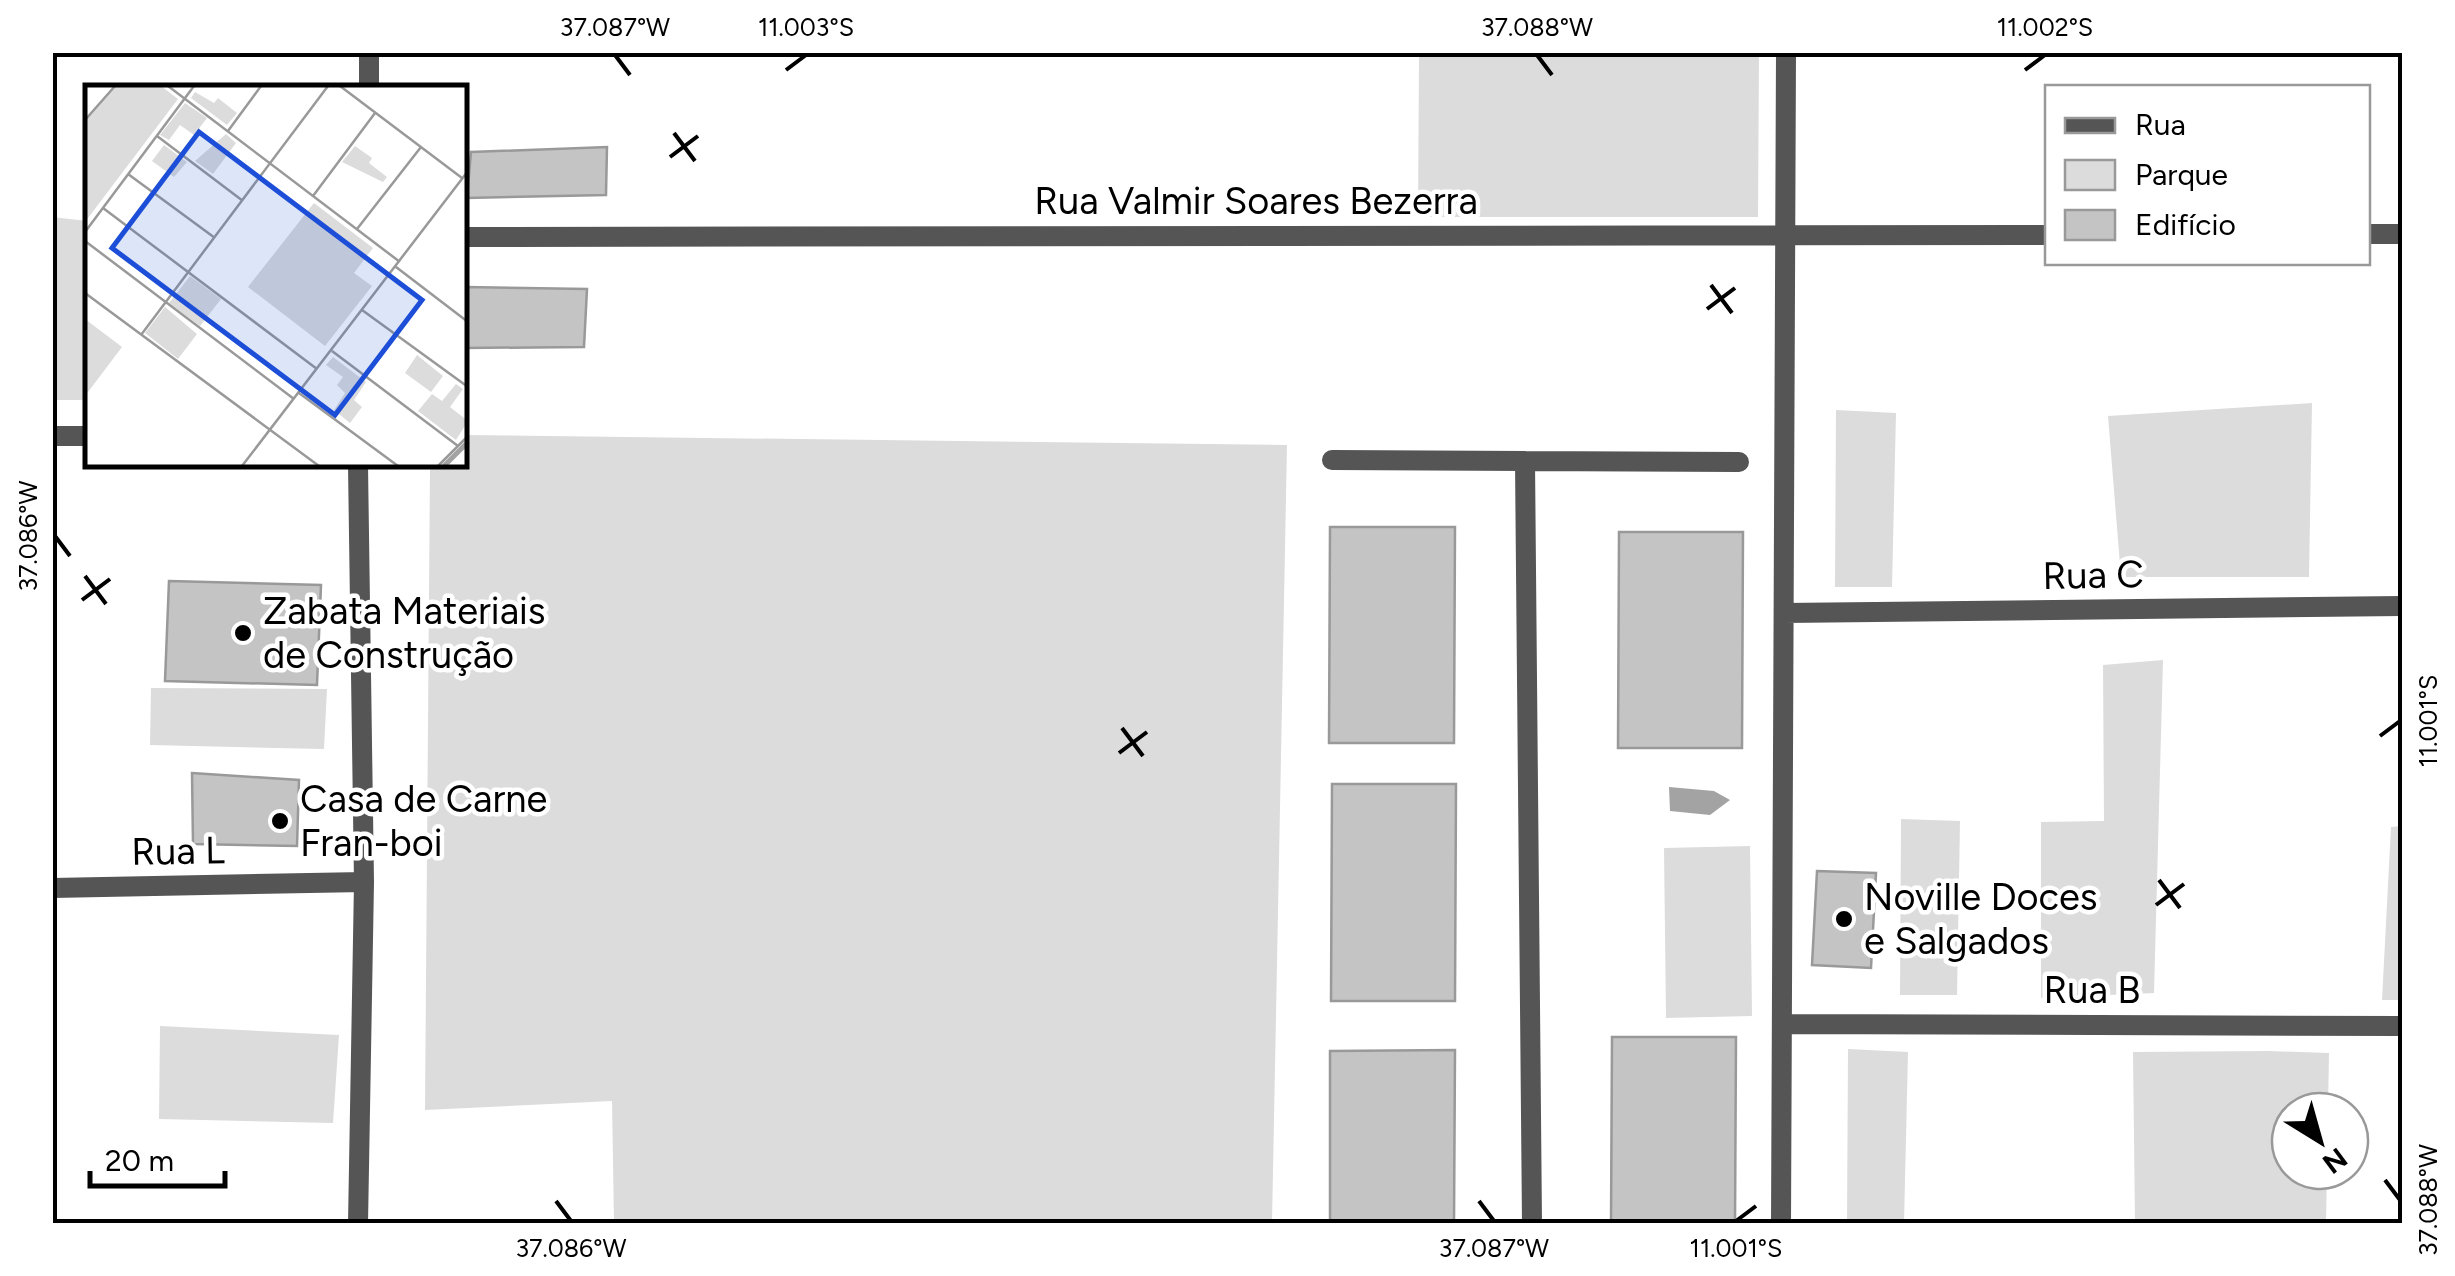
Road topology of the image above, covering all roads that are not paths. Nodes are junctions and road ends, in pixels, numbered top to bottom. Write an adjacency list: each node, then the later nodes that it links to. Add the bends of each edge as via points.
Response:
1 (368, 52): 3 (street)
2 (1786, 52): 6 (street)
3 (369, 85)
4 (2370, 234): 5 (street)
5 (2402, 234)
6 (1786, 235): 7 (street, Rua Valmir Soares Bezerra); 8 (street, Rua Valmir Soares Bezerra); 16 (street)
7 (2045, 235)
8 (468, 238)
9 (52, 436): 10 (street)
10 (85, 436)
11 (1332, 460): 12 (street)
12 (1525, 461): 13 (street); 22 (street)
13 (1739, 462)
14 (358, 468): 17 (street)
15 (2402, 606): 16 (street, Rua C)
16 (1784, 613): 19 (street)
17 (364, 882): 18 (street, Rua L); 21 (street)
18 (52, 888)
19 (1782, 1024): 20 (street, Rua B); 23 (street)
20 (2402, 1026)
21 (358, 1224)
22 (1532, 1224)
23 (1781, 1224)

